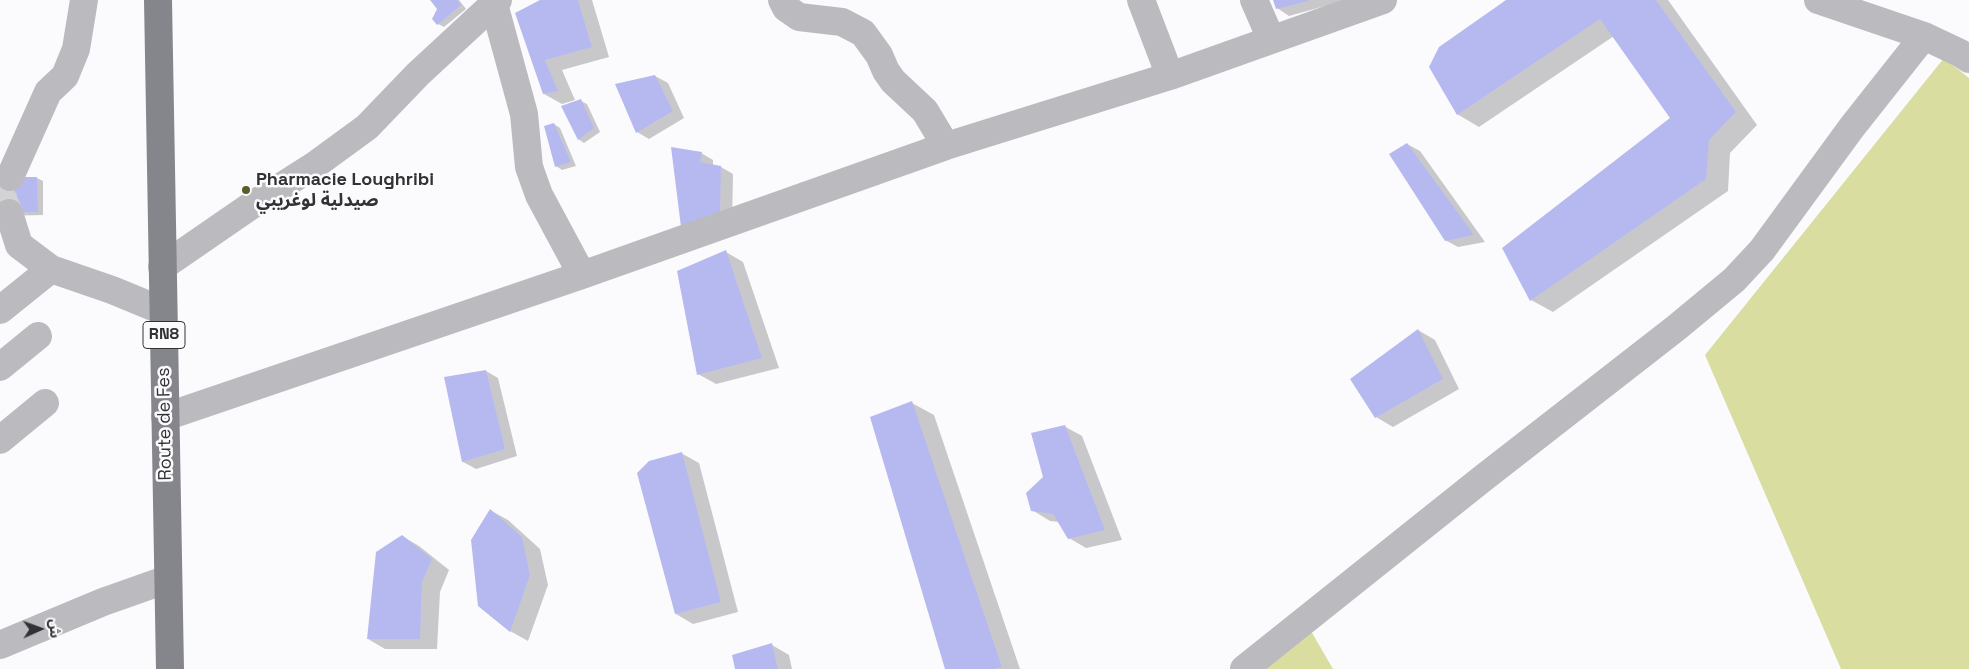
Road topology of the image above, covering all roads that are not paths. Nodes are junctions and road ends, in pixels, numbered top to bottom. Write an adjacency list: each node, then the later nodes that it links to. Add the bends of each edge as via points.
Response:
1 (84, 0): 14 (street, via 73,58 65,76 48,92)
2 (158, 0): 16 (main road, Route de Fes / RN8)
3 (782, 0): 13 (street, via 786,8 799,17 842,22 863,33 893,81 925,111)
4 (1141, 0): 12 (street)
5 (1254, 0): 10 (street)
6 (1382, 0): 10 (street)
7 (1818, 0): 9 (street)
8 (496, 2): 16 (street, via 418,74 368,127); 18 (street, via 524,114 529,167 539,194)
9 (1924, 36): 11 (street); 29 (street, via 1762,250 1734,280)
10 (1271, 39): 12 (street)
11 (1969, 59)
12 (1170, 76): 13 (street)
13 (946, 146): 18 (street)
14 (10, 177)
15 (9, 213): 17 (street, via 19,245)
16 (162, 267): 20 (main road, Route de Fes / RN8)
17 (51, 269): 19 (street); 20 (street)
18 (582, 275): 24 (street)
19 (0, 310)
20 (163, 311): 24 (main road, Route de Fes / RN8)
21 (38, 336): 22 (street)
22 (0, 367)
23 (45, 403): 25 (street)
24 (165, 417): 26 (main road, Route de Fes / RN8)
25 (0, 440)
26 (168, 579): 27 (street); 28 (main road, Route de Fes / RN8)
27 (0, 645)
28 (170, 669)
29 (1244, 669)

